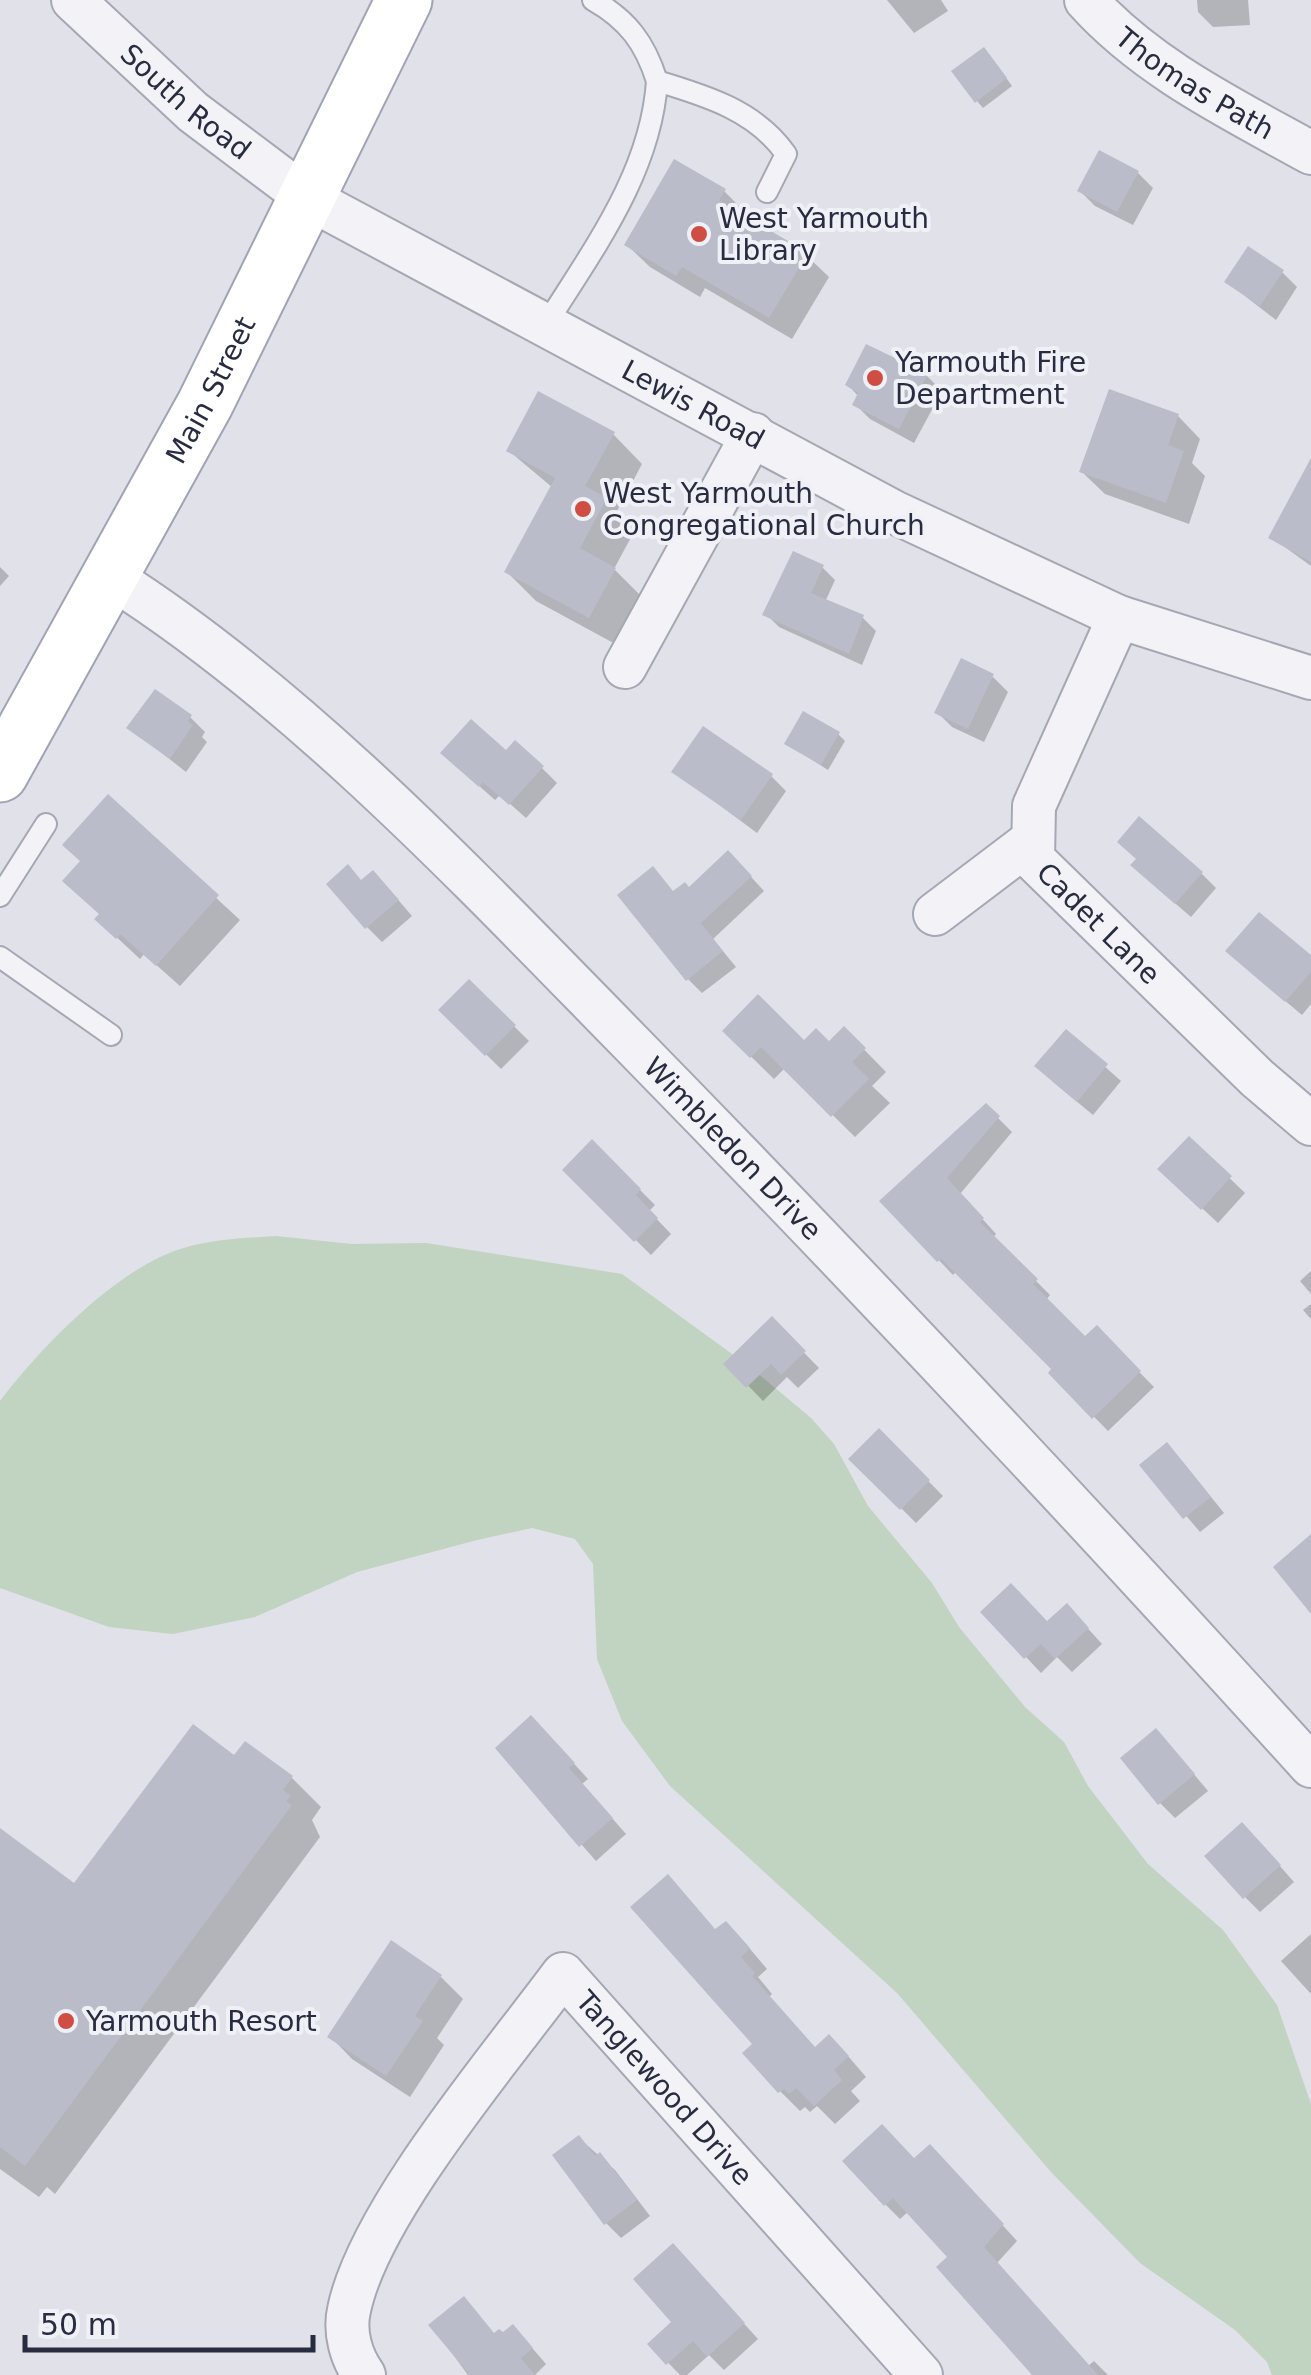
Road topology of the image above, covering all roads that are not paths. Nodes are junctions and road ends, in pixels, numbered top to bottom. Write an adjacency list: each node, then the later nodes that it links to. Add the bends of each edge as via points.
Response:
1 (73, 0): 8 (street, South Road, via 194,112)
2 (404, 0): 8 (main road, Main Street)
3 (593, 0): 5 (lane, via 620,16 646,49)
4 (1086, 0): 6 (street, Thomas Path, via 1178,78)
5 (657, 82): 7 (lane, via 713,98 769,130 786,154); 9 (lane, via 655,116 637,172)
6 (1311, 153)
7 (767, 192)
8 (306, 196): 9 (street, Lewis Road); 11 (main road, Main Street)
9 (547, 323): 10 (street, Lewis Road)
10 (753, 434): 12 (street, Lewis Road, via 894,512); 13 (street)
11 (112, 578): 15 (main road, Main Street); 23 (street, Wimbledon Drive, via 236,664 574,985 858,1276)
12 (1119, 617): 14 (street, Lewis Road); 17 (street, Cadet Lane, via 1034,806)
13 (625, 668)
14 (1311, 678)
15 (5, 754)
16 (46, 824): 18 (lane)
17 (1030, 842): 19 (street); 22 (street, Cadet Lane, via 1033,859)
18 (0, 896)
19 (935, 914)
20 (0, 957): 21 (lane)
21 (111, 1036)
22 (1311, 1124)
23 (1311, 1766)
24 (364, 2375): 25 (street, Tanglewood Drive, via 348,2339 348,2311 363,2270 401,2198 562,1974)
25 (922, 2375)

